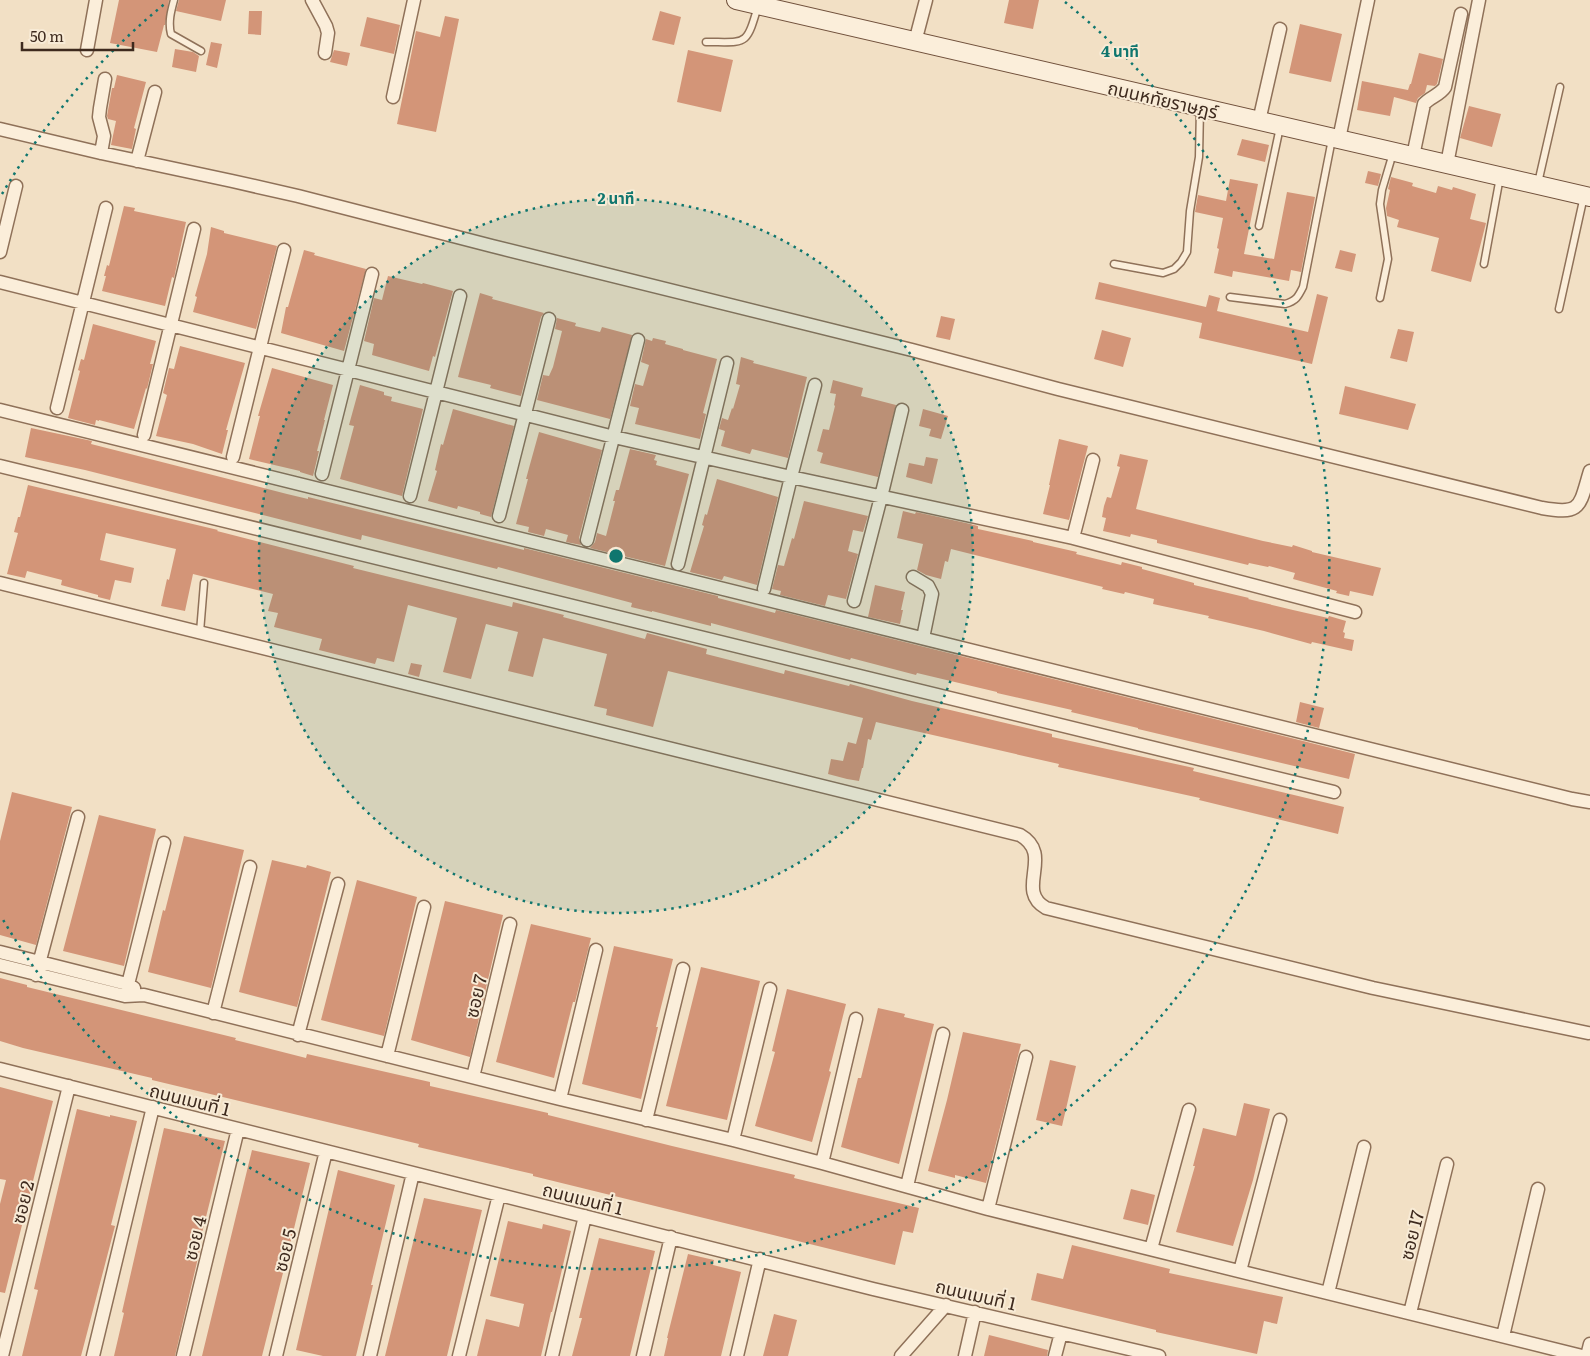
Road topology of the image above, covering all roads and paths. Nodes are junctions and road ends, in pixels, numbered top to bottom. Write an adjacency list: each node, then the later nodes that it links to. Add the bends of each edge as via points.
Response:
1 (96, 0): 14 (street)
2 (174, 0): 15 (lane, via 169,27 171,34)
3 (312, 0): 16 (street, via 328,33)
4 (414, 0): 20 (street)
5 (736, 0): 9 (main road, ถนนหทัยราษฎร์)
6 (926, 0): 13 (street)
7 (1368, 0): 25 (street)
8 (1479, 0): 30 (street)
9 (758, 5): 12 (lane, via 751,30 743,40); 13 (main road, ถนนหทัยราษฎร์)
10 (1461, 14): 28 (street, via 1445,87 1424,104)
11 (1280, 29): 22 (street)
12 (706, 42)
13 (916, 42): 21 (main road, ถนนหทัยราษฎร์)
14 (87, 50)
15 (201, 51)
16 (326, 53)
17 (105, 79): 27 (street, via 99,117 104,136)
18 (1560, 87): 32 (lane)
19 (155, 92): 29 (street)
20 (393, 97)
21 (1200, 107): 22 (main road, ถนนหทัยราษฎร์); 40 (lane, via 1199,158 1187,252 1174,269 1163,272)
22 (1259, 121): 23 (main road, ถนนหทัยราษฎร์)
23 (1280, 125): 25 (main road, ถนนหทัยราษฎร์); 36 (lane)
24 (0, 129): 27 (street)
25 (1336, 138): 26 (main road, ถนนหทัยราษฎร์); 45 (lane, via 1298,298 1285,304)
26 (1394, 151): 28 (main road, ถนนหทัยราษฎร์); 46 (lane, via 1380,204 1388,259)
27 (101, 153): 29 (street)
28 (1413, 156): 30 (main road, ถนนหทัยราษฎร์)
29 (137, 161): 67 (street, via 298,196 1542,508 1572,510 1578,505)
30 (1447, 164): 31 (main road, ถนนหทัยราษฎร์)
31 (1500, 176): 32 (main road, ถนนหทัยราษฎร์); 41 (lane)
32 (1537, 185): 34 (main road, ถนนหทัยราษฎร์)
33 (16, 186): 39 (street)
34 (1587, 196): 48 (lane)
35 (106, 208): 47 (street)
36 (1259, 226)
37 (194, 228): 50 (street)
38 (284, 250): 52 (street)
39 (0, 252)
40 (1114, 264)
41 (1484, 264)
42 (372, 274): 54 (street)
43 (0, 282): 47 (street)
44 (460, 296): 56 (street)
45 (1230, 297)
46 (1380, 298)
47 (83, 303): 50 (street); 57 (street)
48 (1559, 309)
49 (549, 319): 60 (street)
50 (171, 326): 52 (street); 61 (street)
51 (638, 340): 62 (street)
52 (259, 348): 54 (street); 63 (street)
53 (727, 363): 64 (street)
54 (348, 370): 56 (street); 68 (street)
55 (815, 385): 69 (street)
56 (436, 391): 60 (street); 70 (street)
57 (57, 408)
58 (0, 410): 83 (street)
59 (902, 410): 71 (street)
60 (526, 414): 62 (street); 72 (street)
61 (144, 435)
62 (614, 437): 64 (street); 74 (street)
63 (232, 457)
64 (703, 458): 69 (street); 75 (street)
65 (1093, 460): 73 (street)
66 (0, 466): 84 (street)
67 (1590, 471)
68 (322, 474)
69 (791, 477): 71 (street); 79 (street)
70 (410, 496)
71 (881, 497): 73 (street); 80 (street)
72 (500, 516)
73 (1073, 538): 81 (street)
74 (587, 540)
75 (678, 564)
76 (913, 577): 83 (street, via 928,586 932,594)
77 (0, 583): 82 (street)
78 (204, 583): 82 (lane)
79 (764, 589)
80 (854, 601)
81 (1355, 612)
82 (200, 632): 102 (street, via 1020,835 1028,840 1036,854 1034,896 1046,908 1373,988)
83 (923, 638): 85 (street)
84 (1334, 792)
85 (1590, 802)
86 (78, 817): 94 (street)
87 (164, 843): 99 (street)
88 (250, 867): 100 (street)
89 (338, 884): 104 (street)
90 (424, 907): 105 (street)
91 (510, 924): 108 (street, ซอย 7)
92 (596, 950): 110 (street)
93 (0, 952): 94 (street)
94 (40, 962): 97 (street); 99 (street)
95 (0, 966): 97 (street)
96 (684, 970): 113 (street)
97 (36, 975): 99 (street)
98 (770, 989): 116 (street)
99 (126, 990): 100 (street)
100 (213, 1013): 104 (street)
101 (856, 1019): 119 (street)
102 (1588, 1033)
103 (943, 1034): 122 (street)
104 (298, 1035): 105 (street)
105 (387, 1056): 108 (street)
106 (1026, 1057): 125 (street)
107 (0, 1068): 109 (street, ถนนเมนที่ 1)
108 (473, 1077): 110 (street)
109 (69, 1086): 111 (street, ถนนเมนที่ 1); 139 (street, ซอย 2)
110 (560, 1099): 113 (street)
111 (153, 1107): 115 (street, ถนนเมนที่ 1); 140 (street)
112 (1189, 1110): 128 (street)
113 (646, 1120): 116 (street)
114 (1280, 1120): 130 (street)
115 (238, 1129): 118 (street, ถนนเมนที่ 1); 141 (street, ซอย 4)
116 (733, 1140): 119 (street)
117 (1364, 1147): 131 (street)
118 (326, 1151): 121 (street, ถนนเมนที่ 1); 142 (street, ซอย 5)
119 (822, 1162): 122 (street)
120 (1447, 1164): 134 (street, ซอย 17)
121 (413, 1173): 124 (street, ถนนเมนที่ 1); 143 (street)
122 (907, 1186): 125 (street)
123 (1538, 1189): 136 (street)
124 (499, 1194): 126 (street, ถนนเมนที่ 1); 144 (street)
125 (988, 1209): 128 (street)
126 (584, 1216): 127 (street, ถนนเมนที่ 1); 145 (street)
127 (671, 1237): 129 (street, ถนนเมนที่ 1); 146 (street)
128 (1151, 1249): 130 (street)
129 (760, 1259): 132 (street, ถนนเมนที่ 1); 147 (street)
130 (1240, 1272): 131 (street)
131 (1328, 1293): 134 (street)
132 (946, 1305): 133 (street, ถนนเมนที่ 1); 148 (street)
133 (975, 1312): 135 (street, ถนนเมนที่ 1); 149 (street)
134 (1410, 1314): 136 (street)
135 (1061, 1333): 138 (street, ถนนเมนที่ 1); 150 (street)
136 (1502, 1336): 151 (street)
137 (1590, 1344): 152 (street)
138 (1151, 1355)
139 (2, 1356)
140 (93, 1356)
141 (183, 1356)
142 (276, 1356)
143 (370, 1356)
144 (459, 1356)
145 (552, 1356)
146 (643, 1356)
147 (737, 1356)
148 (901, 1356)
149 (965, 1356)
150 (1055, 1356)
151 (1582, 1356)
152 (1587, 1356)

